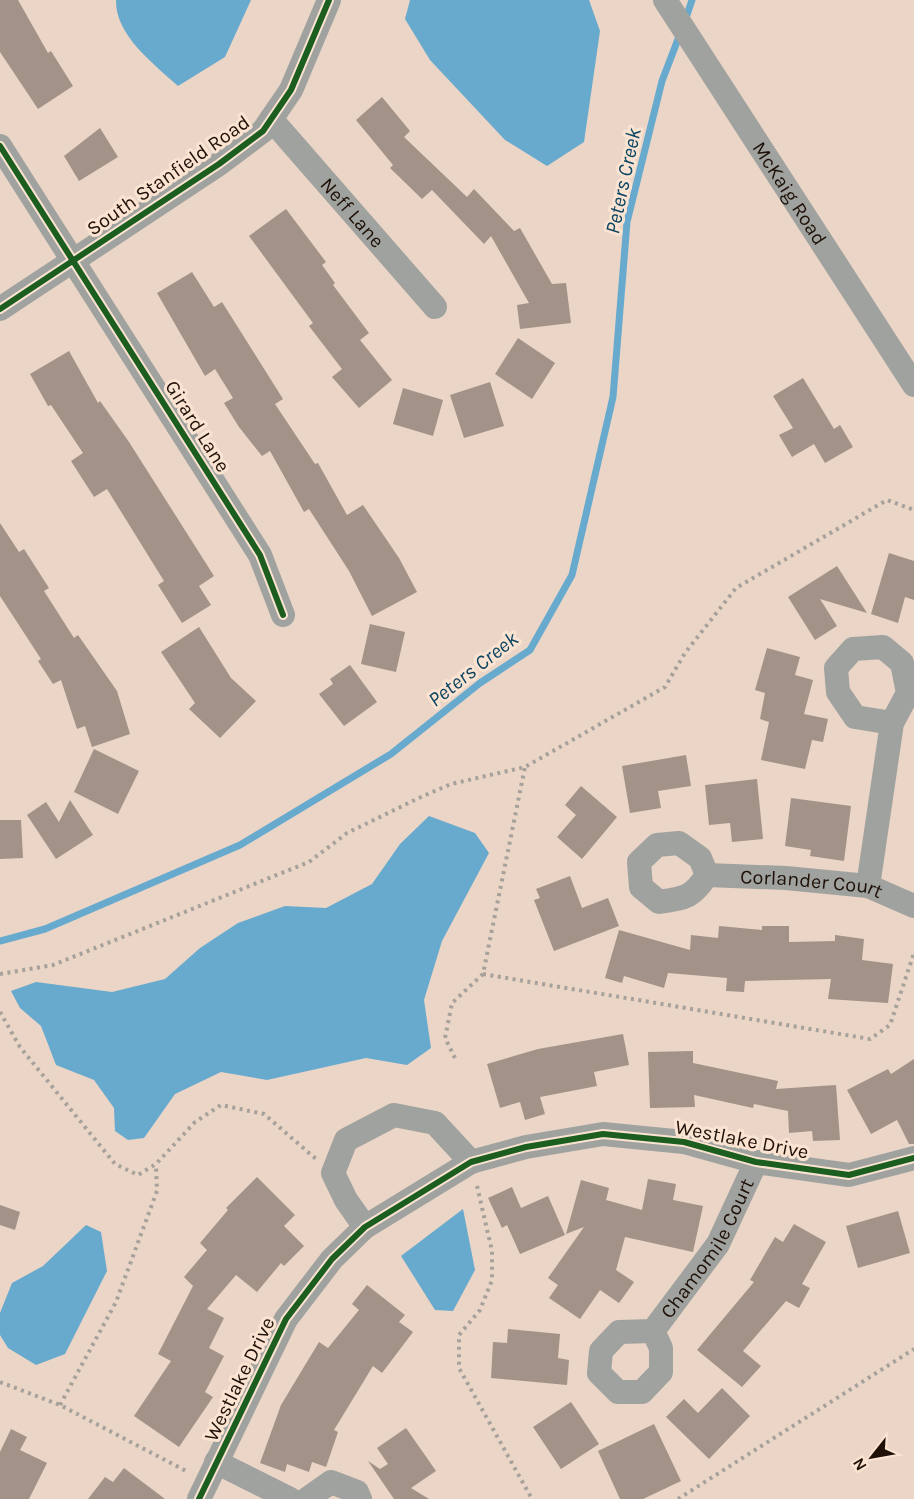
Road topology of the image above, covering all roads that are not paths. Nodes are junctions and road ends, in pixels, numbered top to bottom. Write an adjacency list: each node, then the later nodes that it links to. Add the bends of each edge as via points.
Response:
1 (329, 0): 3 (street, South Stanfield Road, via 291,90)
2 (666, 2): 8 (street, McKaig Road)
3 (271, 119): 5 (street, South Stanfield Road, via 263,131 219,164); 6 (street, Neff Lane)
4 (0, 146): 5 (street, Girard Lane)
5 (74, 260): 7 (street, South Stanfield Road); 9 (street, Girard Lane, via 260,555)
6 (435, 307)
7 (0, 309)
8 (914, 386)
9 (284, 615)
10 (892, 723): 12 (street)
11 (707, 875): 12 (street, Corlander Court)
12 (868, 886): 13 (street, Corlander Court)
13 (914, 906)
14 (914, 1158): 16 (street, Westlake Drive, via 849,1175)
15 (471, 1162): 16 (street, Westlake Drive, via 526,1147 603,1134 684,1142); 17 (street, Westlake Drive); 17 (street, via 435,1122 394,1115 346,1140 333,1173 345,1200)
16 (756, 1162): 18 (street, Chamomile Court, via 718,1244)
17 (365, 1227): 19 (street, Westlake Drive, via 332,1259 286,1319)
18 (653, 1331)
19 (207, 1481): 20 (street)
20 (290, 1499)
21 (308, 1499): 22 (street, via 331,1482 357,1492)
22 (360, 1499)

